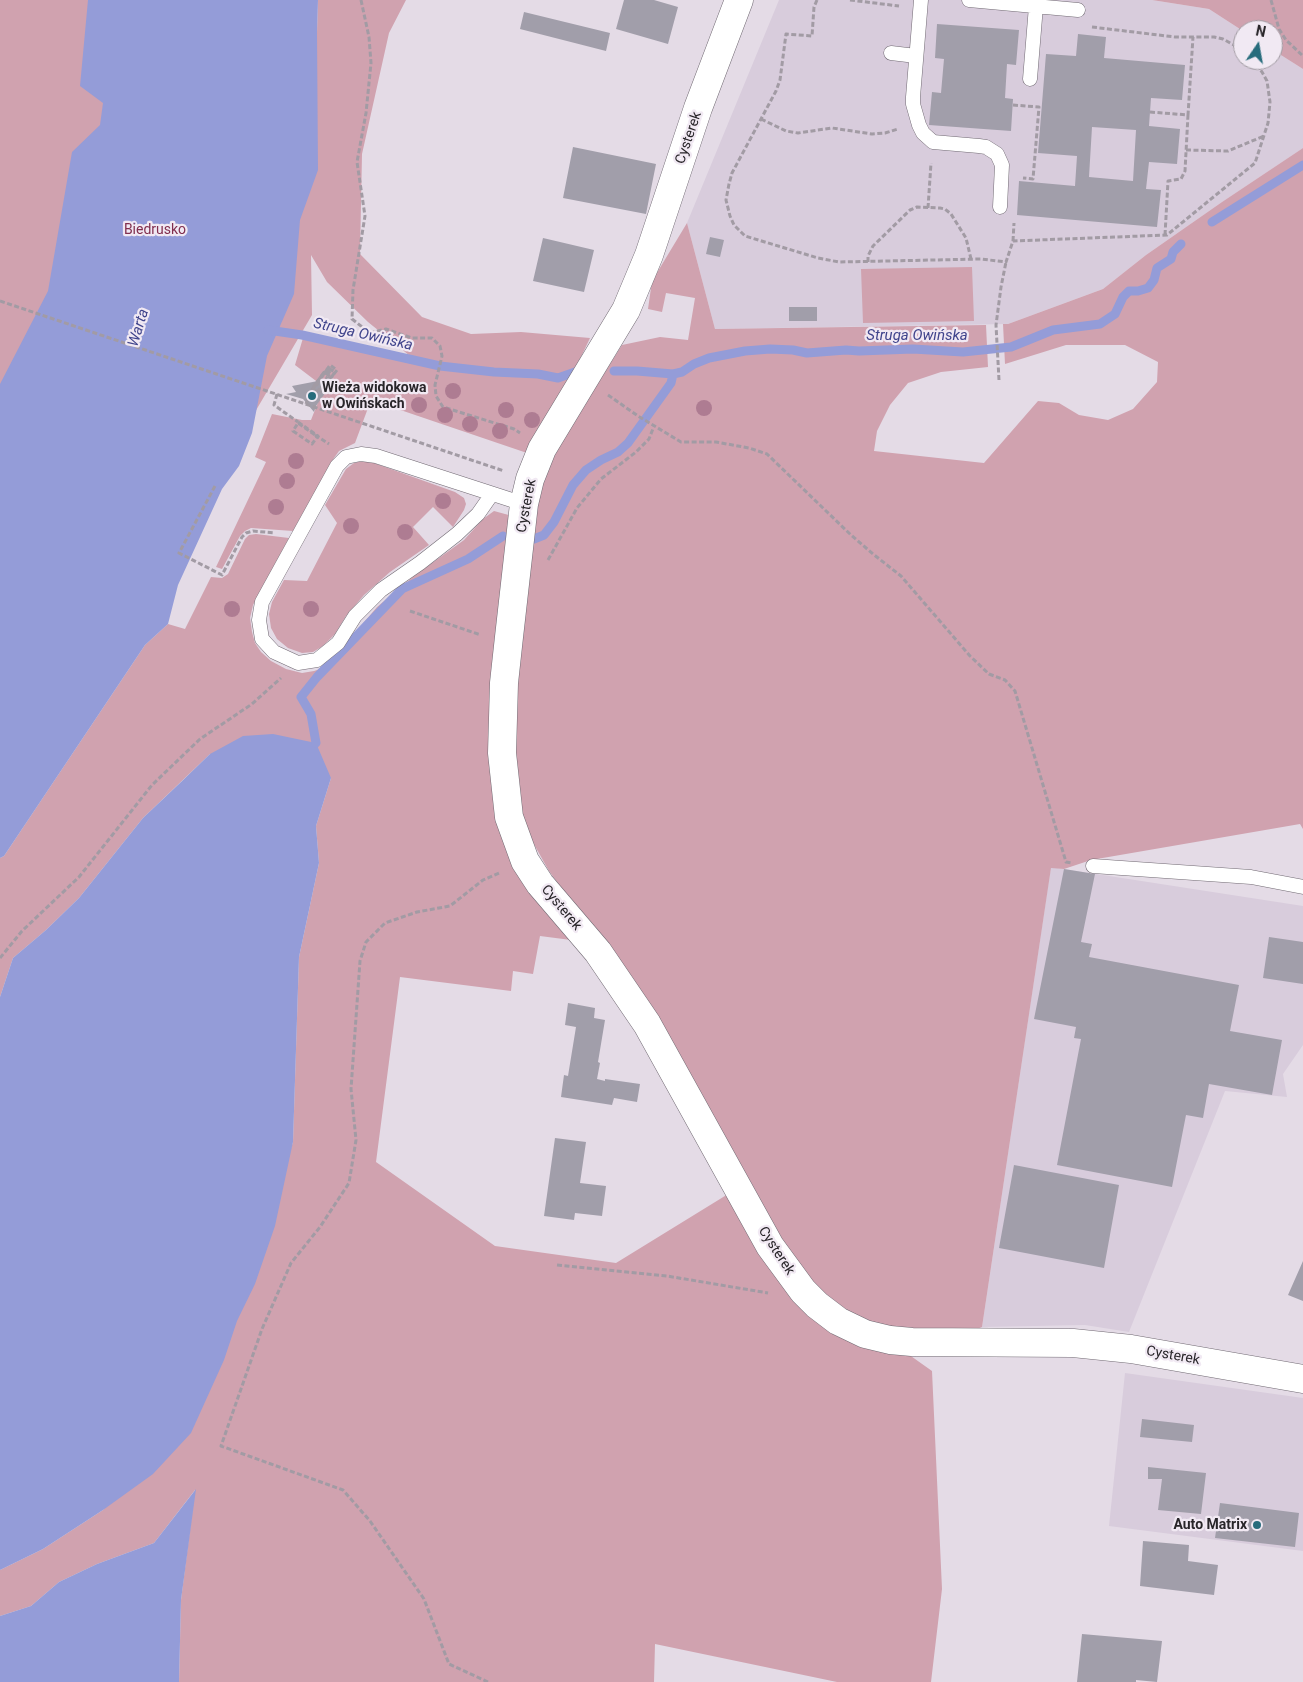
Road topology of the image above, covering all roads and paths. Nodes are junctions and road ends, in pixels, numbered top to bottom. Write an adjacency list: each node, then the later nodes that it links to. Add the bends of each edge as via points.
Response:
1 (361, 0): 42 (path, via 371,64 357,162 366,216 353,290 352,319 370,332 386,329 412,338 432,338 440,346 442,356 434,385 443,406 514,429)
2 (739, 0): 36 (street, Cysterek, via 698,108 649,255 626,310)
3 (817, 0): 21 (path, via 812,36 786,34 780,80)
4 (850, 0): 10 (path, via 901,6)
5 (921, 0): 14 (lane)
6 (969, 0): 8 (lane)
7 (1271, 0): 15 (path, via 1279,29)
8 (1036, 6): 9 (lane); 17 (lane)
9 (1072, 9): 11 (path, via 1065,24)
10 (902, 11)
11 (1193, 37): 12 (path, via 1214,37); 20 (path)
12 (1233, 44)
13 (890, 53): 14 (lane)
14 (916, 56): 22 (lane, via 913,104)
15 (1303, 56)
16 (1260, 70): 23 (path, via 1269,91 1270,113)
17 (1030, 79)
18 (1013, 105): 26 (path, via 1039,107 1033,179)
19 (1150, 112): 20 (path)
20 (1188, 115): 25 (path)
21 (761, 119): 22 (path, via 792,132 832,128 872,134 890,132); 33 (path, via 728,184 726,200 734,225 754,240 818,258)
22 (918, 120): 24 (lane, via 923,133)
23 (1264, 136): 25 (path, via 1228,151); 29 (path, via 1252,168)
24 (933, 142): 27 (lane, via 986,147 997,154 1002,165); 28 (path)
25 (1186, 150): 29 (path, via 1183,176 1168,181)
26 (1017, 178)
27 (1000, 207)
28 (928, 208): 32 (path, via 943,208 951,214 966,238); 33 (path, via 910,210 873,246)
29 (1165, 235): 31 (path)
30 (1013, 236): 31 (path)
31 (1013, 240): 34 (path)
32 (971, 259): 33 (path); 34 (path)
33 (868, 262)
34 (1006, 262): 37 (path, via 996,332)
35 (0, 300): 39 (path)
36 (585, 379): 42 (street, Cysterek); 50 (path, via 681,442 716,442 768,454 851,535 900,576 970,656 989,674 1005,680 1015,691 1066,862)
37 (999, 380)
38 (327, 383): 40 (path, bridge, via 337,370 330,365 324,373 319,381 325,386 335,372 328,368 322,376 316,384 323,388 328,382 333,375 326,370 320,378 314,386 321,391 326,384 331,377 324,372 318,380 313,389 319,393 324,386 329,379 322,375 311,391)
39 (278, 394): 40 (path); 41 (path, bridge, via 274,405 318,436 312,444 292,431 298,423)
40 (306, 404): 43 (path)
41 (315, 435)
42 (542, 449): 46 (street, Cysterek)
43 (507, 472)
44 (215, 486): 47 (path, via 179,553 222,575 246,533)
45 (492, 494): 46 (lane); 47 (lane, via 376,456 346,457 337,466); 48 (lane, via 478,514 457,534 380,590 355,616 338,643 317,660)
46 (524, 504): 49 (street, Cysterek, via 504,683 502,753 510,817)
47 (299, 535): 48 (lane, via 262,602 259,620 262,639 274,652)
48 (298, 663): 52 (path, via 252,704 200,740 152,785 79,877 22,931)
49 (525, 862): 55 (street, Cysterek, via 598,952 647,1024 770,1246 803,1291 838,1321 865,1334 890,1340 1073,1343 1131,1348); 56 (path, via 483,880 450,906 417,912 385,923 366,942 360,961 351,1089 356,1140 349,1183 320,1227 290,1263 262,1329 221,1446 343,1490 370,1521 424,1599 449,1664)
50 (1093, 866): 51 (lane, via 1251,877)
51 (1303, 887)
52 (0, 958)
53 (557, 1265): 54 (path, via 667,1276)
54 (774, 1295)
55 (1303, 1379)
56 (488, 1682)

